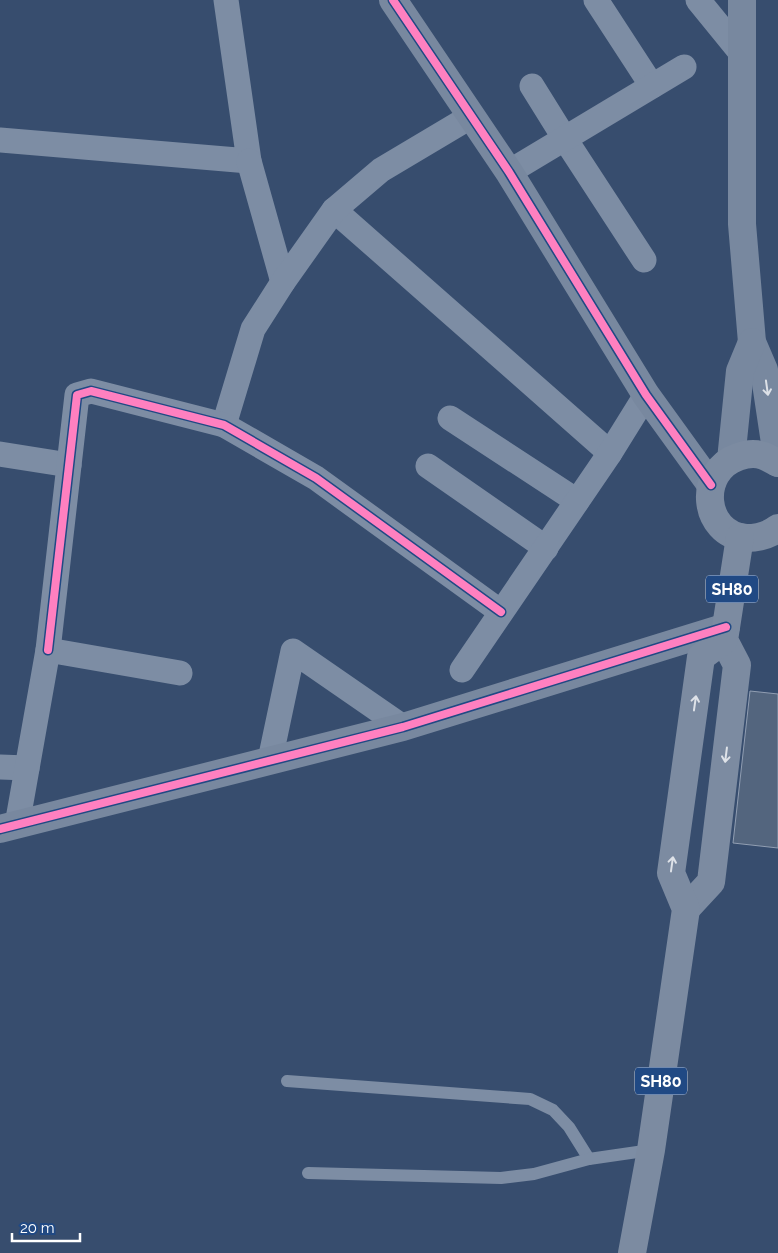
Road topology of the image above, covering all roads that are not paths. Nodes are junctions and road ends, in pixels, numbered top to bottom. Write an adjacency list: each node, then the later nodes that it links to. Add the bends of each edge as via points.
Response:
1 (226, 0): 13 (street)
2 (393, 0): 10 (street)
3 (596, 0): 9 (street)
4 (698, 0): 6 (street)
5 (742, 0): 6 (street)
6 (742, 54): 18 (street, via 742,224)
7 (684, 67): 9 (street)
8 (532, 86): 11 (street)
9 (652, 86): 11 (street)
10 (470, 116): 14 (street); 15 (street, via 381,170)
11 (565, 139): 14 (street); 16 (street)
12 (0, 140): 13 (street)
13 (249, 161): 17 (street)
14 (510, 172): 19 (street)
15 (334, 210): 17 (street); 22 (street)
16 (644, 260)
17 (283, 282): 21 (street, via 253,329)
18 (752, 342): 24 (street, via 740,371); 25 (street, one-way to 25, via 764,370)
19 (646, 395): 22 (street); 28 (street)
20 (450, 418): 29 (street)
21 (224, 425): 26 (street, via 91,391 77,395); 33 (street, via 316,478)
22 (610, 453): 29 (street)
23 (0, 454): 26 (street)
24 (731, 460): 25 (main road, via 747,454 763,456); 28 (main road, via 718,470)
25 (778, 463)
26 (69, 465): 35 (street)
27 (428, 466): 32 (street)
28 (711, 485): 31 (main road, via 709,501 714,517 725,530)
29 (577, 501): 32 (street)
30 (776, 533): 31 (main road, via 756,538)
31 (740, 537): 34 (main road, SH80)
32 (546, 548): 33 (street)
33 (501, 612): 36 (street)
34 (725, 634): 38 (street); 43 (main road, one-way to 43, via 737,664 711,882); 43 (main road, one-way to 34, via 671,873 702,657)
35 (48, 650): 37 (street); 41 (street)
36 (462, 670)
37 (180, 673)
38 (403, 727): 39 (street); 39 (street, via 293,651)
39 (270, 760): 42 (street)
40 (0, 768): 41 (street)
41 (27, 768): 42 (street)
42 (8, 827)
43 (686, 909): 45 (main road, SH80)
44 (287, 1081): 46 (lane, via 530,1099 553,1110 569,1127)
45 (651, 1150): 46 (lane); 48 (main road, SH80)
46 (589, 1159): 47 (lane, via 534,1174 501,1178)
47 (308, 1172)
48 (632, 1253)

